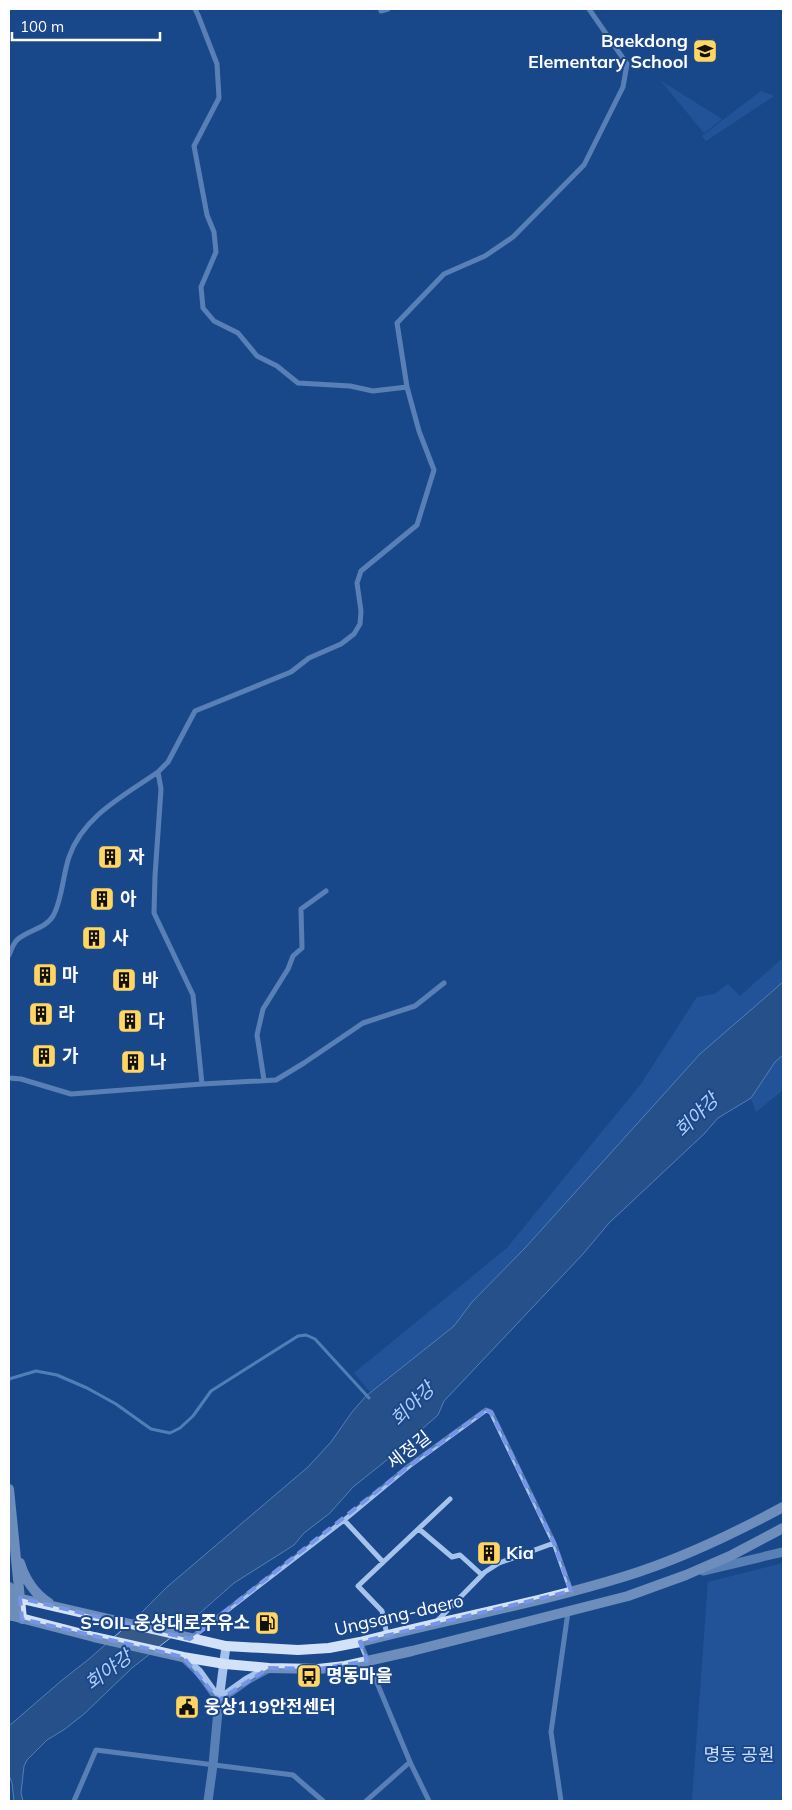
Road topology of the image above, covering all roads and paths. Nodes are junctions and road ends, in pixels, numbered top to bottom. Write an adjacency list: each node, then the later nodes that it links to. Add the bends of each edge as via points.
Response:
1 (195, 9): 5 (street, via 217,64 219,98 194,146 216,252 201,287 203,308 214,322 238,333 257,356 298,383 350,386 373,391)
2 (388, 9): 4 (street)
3 (589, 9): 5 (street, via 627,64 623,86 584,165 513,237 485,256 444,274 397,323)
4 (381, 11)
5 (407, 387): 6 (street, via 434,470 417,525 361,571 357,583 360,624 354,634 341,644 309,658 291,672 195,711 168,762)
6 (158, 772): 8 (street, via 94,817 75,841 54,915 48,922 17,939); 12 (street, via 161,789 154,913 192,995)
7 (326, 891): 11 (street, via 301,909 302,948 293,956 263,1009 257,1035)
8 (9, 955)
9 (444, 983): 11 (street, via 415,1006 363,1023 276,1080)
10 (9, 1078): 12 (street, via 71,1094)
11 (264, 1080): 12 (street)
12 (202, 1084)
13 (9, 1490): 19 (main road)
14 (450, 1499): 18 (street)
15 (783, 1507): 25 (main road, Ungsang-daero, via 680,1557 628,1576)
16 (344, 1520): 20 (street, 세정길, via 409,1466 486,1410 491,1412); 22 (street); 32 (street, 세정길)
17 (783, 1528): 24 (main road, Ungsang-daero)
18 (418, 1529): 22 (street); 23 (street, via 452,1557 460,1555)
19 (15, 1542): 26 (main road); 27 (main road, via 20,1565 30,1585)
20 (554, 1543): 23 (street, via 499,1564); 25 (street, 세정길)
21 (783, 1552): 24 (street)
22 (383, 1562): 31 (street, via 358,1586 382,1611)
23 (482, 1575): 30 (street)
24 (686, 1575): 28 (main road, Ungsang-daero, via 628,1596)
25 (571, 1591): 30 (main road, Ungsang-daero)
26 (12, 1594): 27 (main road, Ungsang-daero); 29 (main road)
27 (54, 1606): 32 (main road, Ungsang-daero)
28 (568, 1612): 36 (main road, Ungsang-daero); 47 (street, via 551,1732)
29 (14, 1617): 35 (main road, Ungsang-daero)
30 (434, 1624): 31 (main road, Ungsang-daero)
31 (387, 1635): 33 (main road, Ungsang-daero)
32 (190, 1639): 34 (main road, Ungsang-daero)
33 (360, 1642): 34 (main road, Ungsang-daero, via 298,1650); 36 (street)
34 (226, 1646): 37 (street)
35 (183, 1657): 37 (main road, Ungsang-daero); 39 (street, via 199,1672)
36 (367, 1661): 38 (main road, Ungsang-daero, via 318,1669); 40 (street)
37 (225, 1664): 38 (main road, Ungsang-daero); 39 (street)
38 (269, 1668): 39 (street)
39 (219, 1700): 41 (street)
40 (410, 1762): 45 (street); 46 (street)
41 (213, 1764): 42 (street, via 96,1750); 43 (street); 44 (street, via 293,1775)
42 (74, 1801)
43 (208, 1801)
44 (323, 1801)
45 (366, 1801)
46 (429, 1801)
47 (561, 1801)

